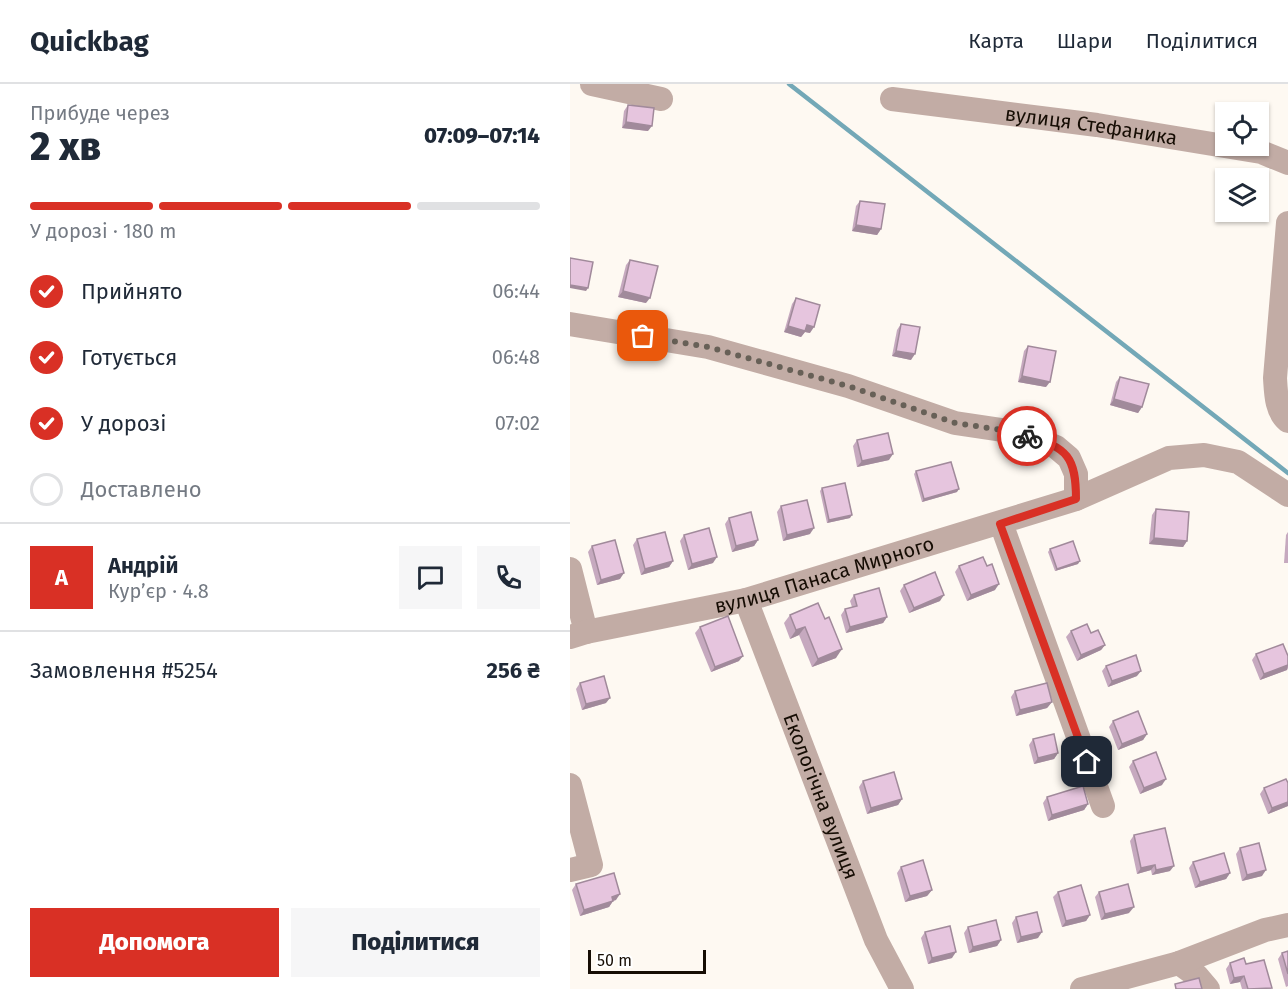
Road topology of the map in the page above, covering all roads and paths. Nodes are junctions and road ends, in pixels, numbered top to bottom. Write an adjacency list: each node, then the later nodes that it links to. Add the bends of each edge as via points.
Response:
1 (592, 84): 2 (street)
2 (661, 99)
3 (892, 99): 4 (street, вулиця Стефаника, via 1097,125 1261,152)
4 (1288, 163)
5 (1288, 223): 7 (street, via 1275,378 1276,399 1282,417)
6 (570, 324): 9 (street, via 708,347 848,386 955,423 1037,439 1070,458 1076,474)
7 (1288, 421)
8 (1288, 495): 9 (street, вулиця Панаса Мирного, via 1238,462 1203,455 1169,458)
9 (1076, 499): 10 (street, вулиця Панаса Мирного)
10 (1000, 524): 12 (street, вулиця Панаса Мирного); 15 (street)
11 (570, 569): 13 (street)
12 (746, 600): 13 (street, вулиця Панаса Мирного); 19 (street, Екологічна вулиця, via 876,940)
13 (578, 634)
14 (570, 784): 16 (street, via 591,865)
15 (1103, 806)
16 (570, 870)
17 (1288, 925): 18 (street)
18 (1179, 963): 20 (street); 21 (street)
19 (902, 989)
20 (1082, 989)
21 (1208, 989)

